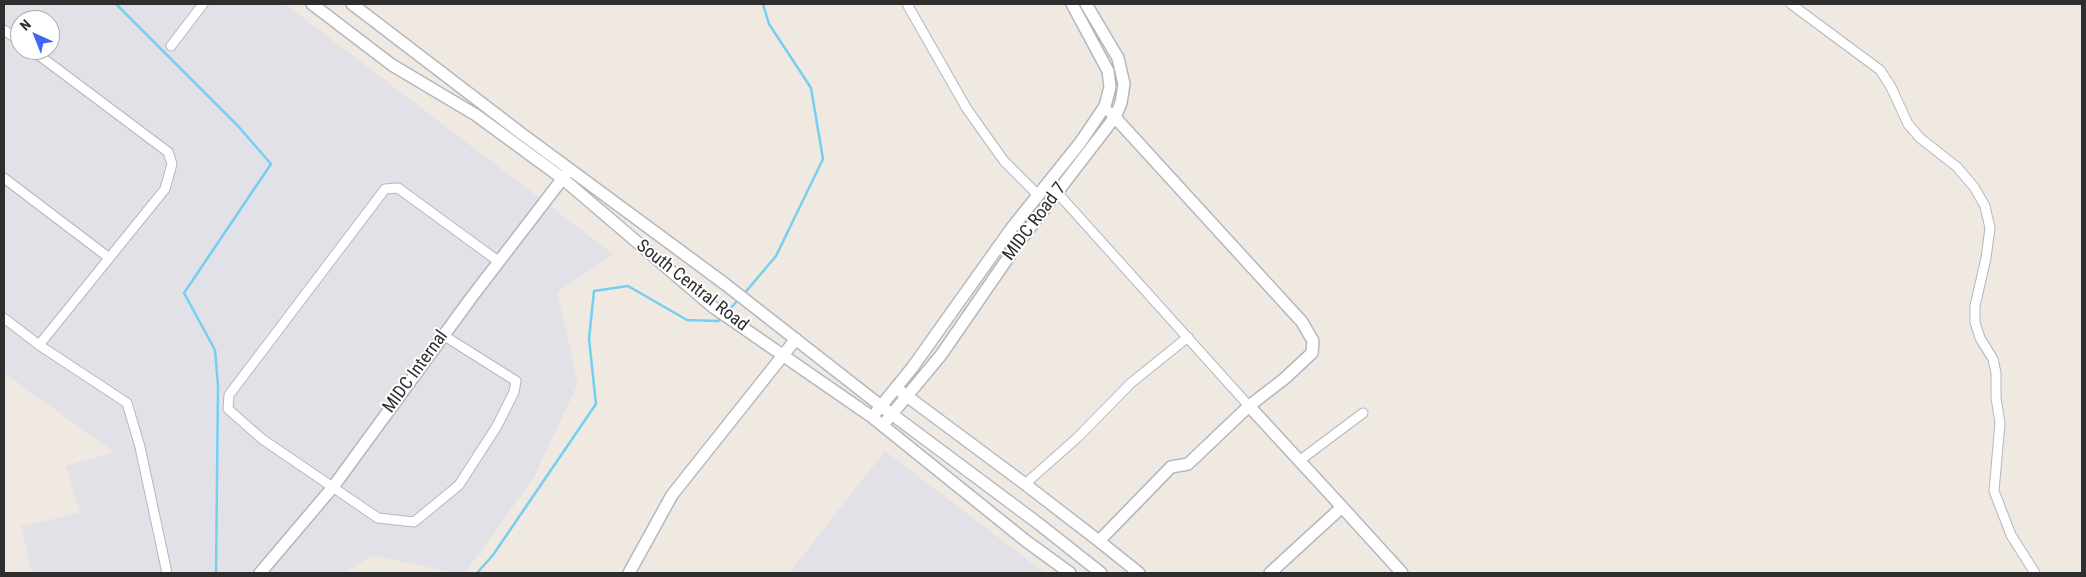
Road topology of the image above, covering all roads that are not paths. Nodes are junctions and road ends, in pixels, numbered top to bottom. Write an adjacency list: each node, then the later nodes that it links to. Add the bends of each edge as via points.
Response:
1 (203, 4): 9 (street)
2 (312, 4): 15 (street, South Central Road, via 392,65 476,115)
3 (352, 4): 13 (street, South Central Road)
4 (907, 4): 18 (street, via 967,109 1004,161)
5 (1072, 4): 8 (street, MIDC Road 7)
6 (1791, 4): 48 (street, via 1880,70 1892,87 1908,124 1956,167 1974,187 1985,206 1990,228 1975,306 1975,322 1996,373 2000,423 1994,490 2011,535)
7 (1089, 8): 8 (street); 12 (street, MIDC Road 7, via 1118,58 1124,84)
8 (1080, 18): 11 (street, MIDC Road 7, via 1108,71 1110,87)
9 (171, 46)
10 (45, 60): 19 (street, via 168,152 172,164 165,189)
11 (1105, 106): 12 (street); 16 (street, MIDC Road 7)
12 (1115, 117): 17 (street, MIDC Road 7); 30 (street, via 1302,322 1313,341 1312,353)
13 (570, 169): 15 (street, MIDC Internal); 24 (street, South Central Road)
14 (4, 178): 19 (street)
15 (562, 178): 20 (street, MIDC Internal); 26 (street, South Central Road, via 724,314)
16 (1048, 183): 17 (street); 18 (street, MIDC Road 7)
17 (1057, 192): 23 (street); 28 (street, MIDC Road 7, via 941,355)
18 (1039, 196): 27 (street, MIDC Road 7, via 1011,229)
19 (108, 257): 25 (street)
20 (498, 261): 22 (street, MIDC Internal); 37 (street, via 398,188 384,189 230,395 228,409 262,439)
21 (4, 318): 25 (street)
22 (443, 335): 37 (street, MIDC Internal); 37 (street, via 516,381 497,426 459,485 414,522 378,518)
23 (1188, 337): 30 (street); 36 (street, via 1131,383 1077,438)
24 (796, 339): 26 (street); 29 (street, South Central Road)
25 (39, 345): 40 (street, via 127,403)
26 (784, 355): 33 (street, South Central Road); 42 (street, via 672,495)
27 (896, 388): 28 (street); 29 (street, MIDC Road 7)
28 (907, 396): 32 (street, MIDC Road 7); 36 (street)
29 (881, 406): 32 (street, South Central Road); 33 (street, MIDC Road 7)
30 (1249, 406): 35 (street); 39 (street, via 1188,464 1171,467)
31 (1363, 413): 35 (street)
32 (892, 414): 34 (street, MIDC Road 7); 44 (street, South Central Road)
33 (872, 417): 34 (street, South Central Road)
34 (882, 426): 43 (street, South Central Road)
35 (1299, 461): 38 (street)
36 (1025, 484): 39 (street)
37 (333, 487): 41 (street, MIDC Internal)
38 (1342, 507): 46 (street); 47 (street)
39 (1099, 541): 45 (street)
40 (167, 573)
41 (260, 573)
42 (629, 573)
43 (1070, 573)
44 (1101, 573)
45 (1139, 573)
46 (1270, 573)
47 (1402, 573)
48 (2035, 573)

